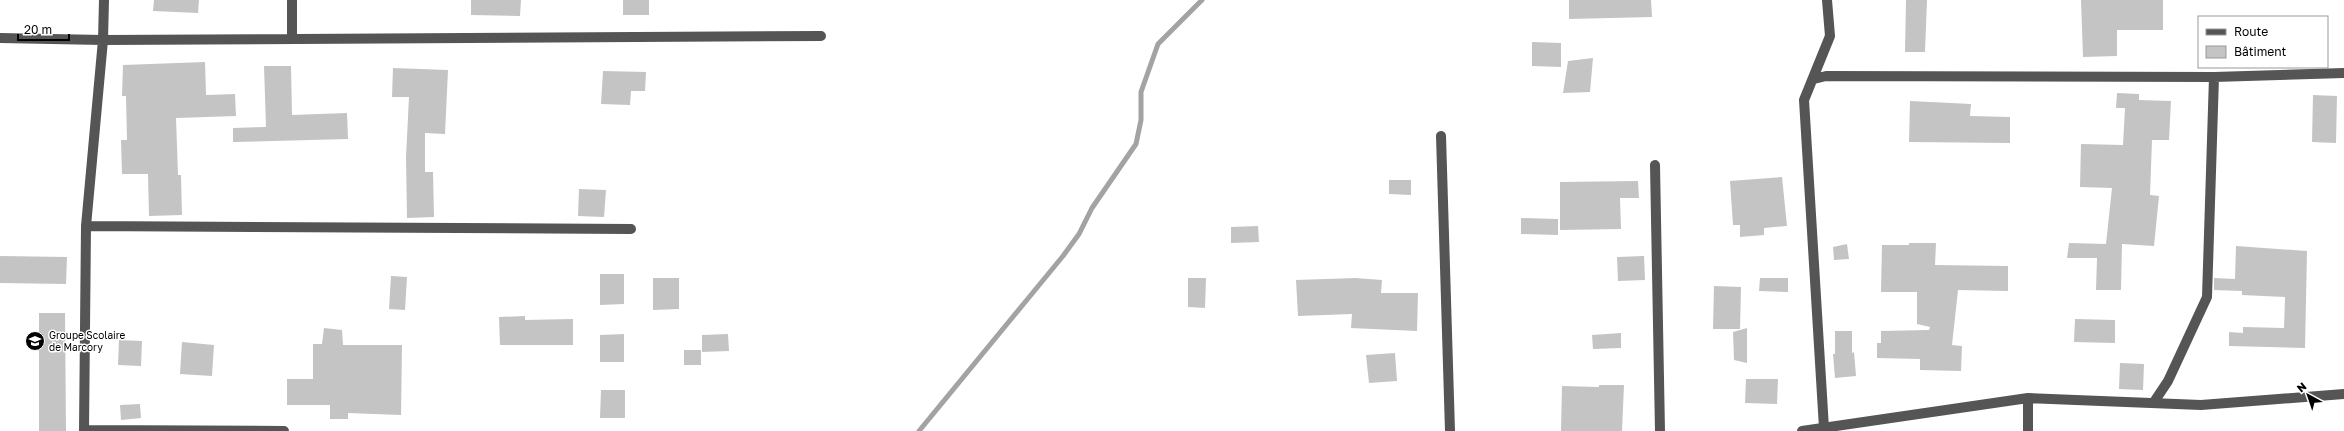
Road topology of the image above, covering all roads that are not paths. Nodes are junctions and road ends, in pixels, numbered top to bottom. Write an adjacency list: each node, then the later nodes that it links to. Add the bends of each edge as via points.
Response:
1 (104, 0): 7 (street)
2 (292, 0): 6 (street)
3 (1827, 0): 10 (street, via 1830,36)
4 (821, 36): 6 (street)
5 (0, 38): 7 (street)
6 (292, 38): 7 (street)
7 (103, 40): 13 (street)
8 (2344, 73): 9 (street)
9 (2214, 76): 10 (street, via 1826,76); 17 (street, via 2207,298 2168,381)
10 (1814, 79): 18 (street, via 1804,100)
11 (1441, 136): 21 (street)
12 (1656, 165): 22 (street)
13 (86, 226): 14 (street); 19 (street)
14 (631, 229)
15 (2344, 394): 17 (street, via 2201,405)
16 (2028, 398): 17 (street); 18 (street); 24 (street)
17 (2154, 402)
18 (1824, 428): 23 (street)
19 (84, 430): 20 (street)
20 (284, 431)
21 (1450, 431)
22 (1660, 431)
23 (1802, 431)
24 (2028, 431)

